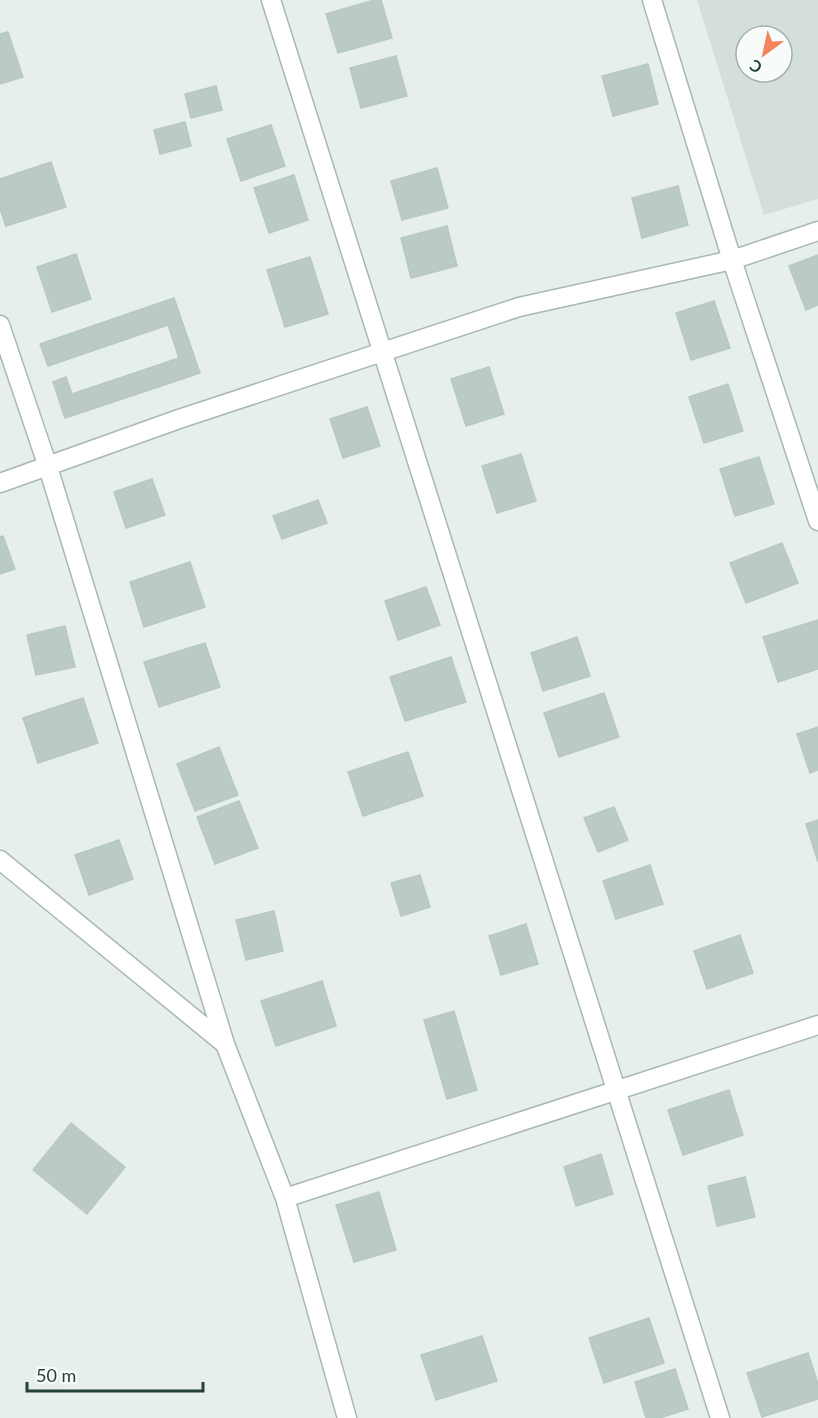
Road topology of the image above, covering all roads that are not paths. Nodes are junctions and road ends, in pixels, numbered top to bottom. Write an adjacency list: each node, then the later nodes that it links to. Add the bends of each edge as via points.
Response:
1 (271, 0): 6 (street)
2 (652, 0): 4 (street)
3 (818, 231): 4 (street)
4 (732, 260): 6 (street, via 519,307); 9 (street)
5 (0, 325): 7 (street)
6 (382, 352): 7 (street); 13 (street)
7 (48, 466): 8 (street); 12 (street)
8 (0, 483)
9 (818, 521)
10 (0, 860): 12 (street)
11 (818, 1025): 13 (street)
12 (225, 1044): 14 (street)
13 (616, 1090): 14 (street); 16 (street)
14 (285, 1198): 15 (street)
15 (347, 1418)
16 (720, 1418)

